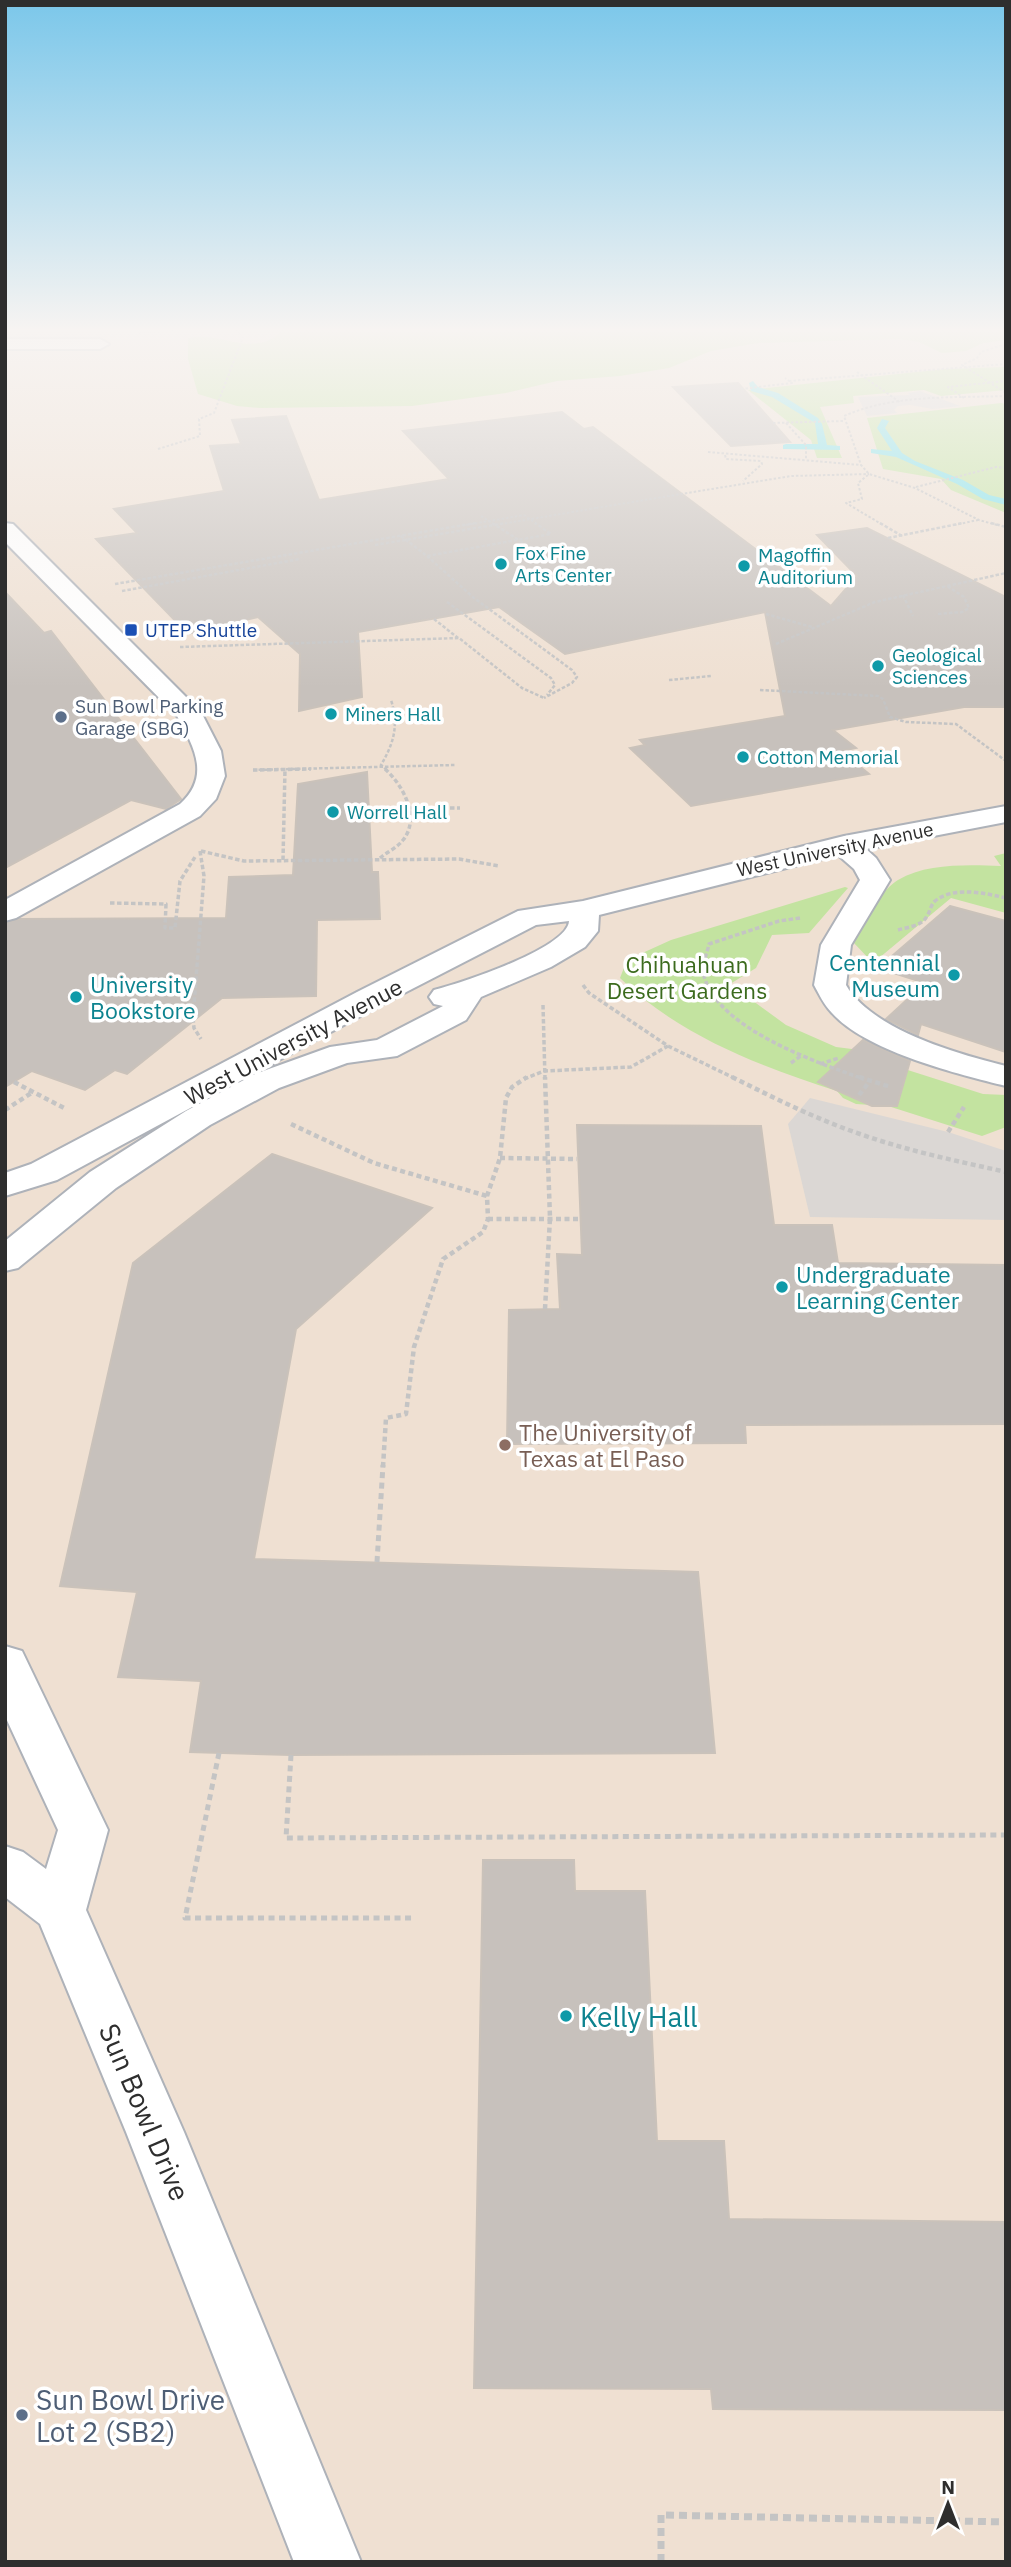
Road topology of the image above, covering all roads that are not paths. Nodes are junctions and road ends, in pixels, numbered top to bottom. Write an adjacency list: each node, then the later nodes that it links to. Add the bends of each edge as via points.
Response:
1 (5, 530): 5 (street, via 188,712 205,742 212,773 208,793 190,810)
2 (1006, 814): 3 (street, West University Avenue)
3 (844, 845): 4 (street, West University Avenue); 8 (street, via 866,864 875,880 834,953 830,985 844,1007 886,1034)
4 (584, 910): 6 (street, West University Avenue, via 529,918); 7 (street, West University Avenue, via 585,928 578,938)
5 (5, 912)
6 (462, 951): 7 (street); 9 (street, West University Avenue, via 44,1172)
7 (512, 973): 10 (street, West University Avenue, via 468,992 455,1013 384,1049 342,1054 267,1081 198,1118 103,1180)
8 (1006, 1076)
9 (5, 1185)
10 (5, 1260)
11 (5, 1664): 13 (street, via 83,1830)
12 (5, 1867): 13 (street)
13 (60, 1910): 14 (street, Sun Bowl Drive, via 160,2144)
14 (328, 2562)

